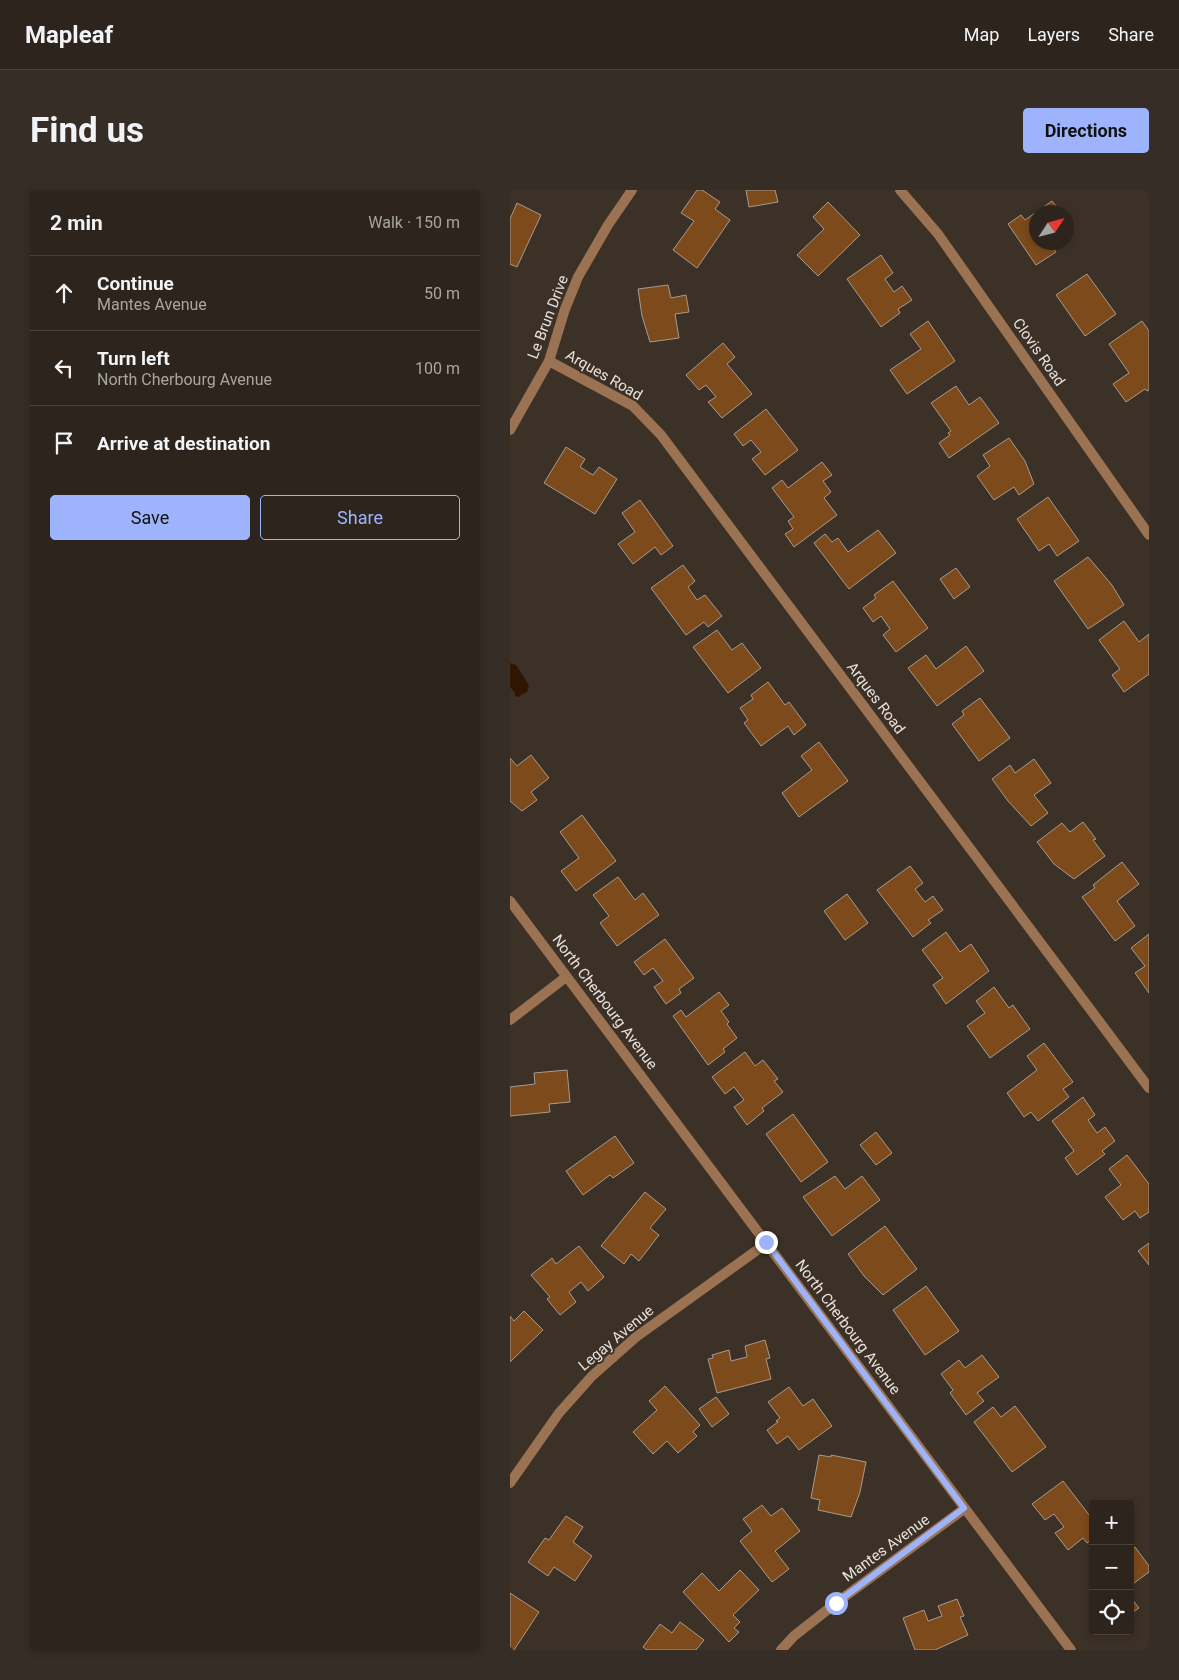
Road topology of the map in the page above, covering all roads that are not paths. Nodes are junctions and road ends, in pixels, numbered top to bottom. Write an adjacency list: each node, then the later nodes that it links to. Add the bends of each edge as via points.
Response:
1 (632, 190): 3 (street, Le Brun Drive, via 578,277)
2 (900, 190): 5 (street, Clovis Road, via 938,234)
3 (549, 361): 4 (street, Le Brun Drive); 9 (street, Arques Road, via 633,406 661,435)
4 (510, 430)
5 (1149, 535)
6 (510, 901): 7 (street, North Cherbourg Avenue)
7 (566, 977): 8 (street); 10 (street, North Cherbourg Avenue)
8 (510, 1020)
9 (1149, 1088)
10 (766, 1242): 11 (street, Legay Avenue, via 636,1337 592,1376 559,1413); 12 (street, North Cherbourg Avenue)
11 (510, 1483)
12 (964, 1508): 13 (street, Mantes Avenue, via 836,1603); 14 (street, North Cherbourg Avenue)
13 (781, 1650)
14 (1071, 1650)

